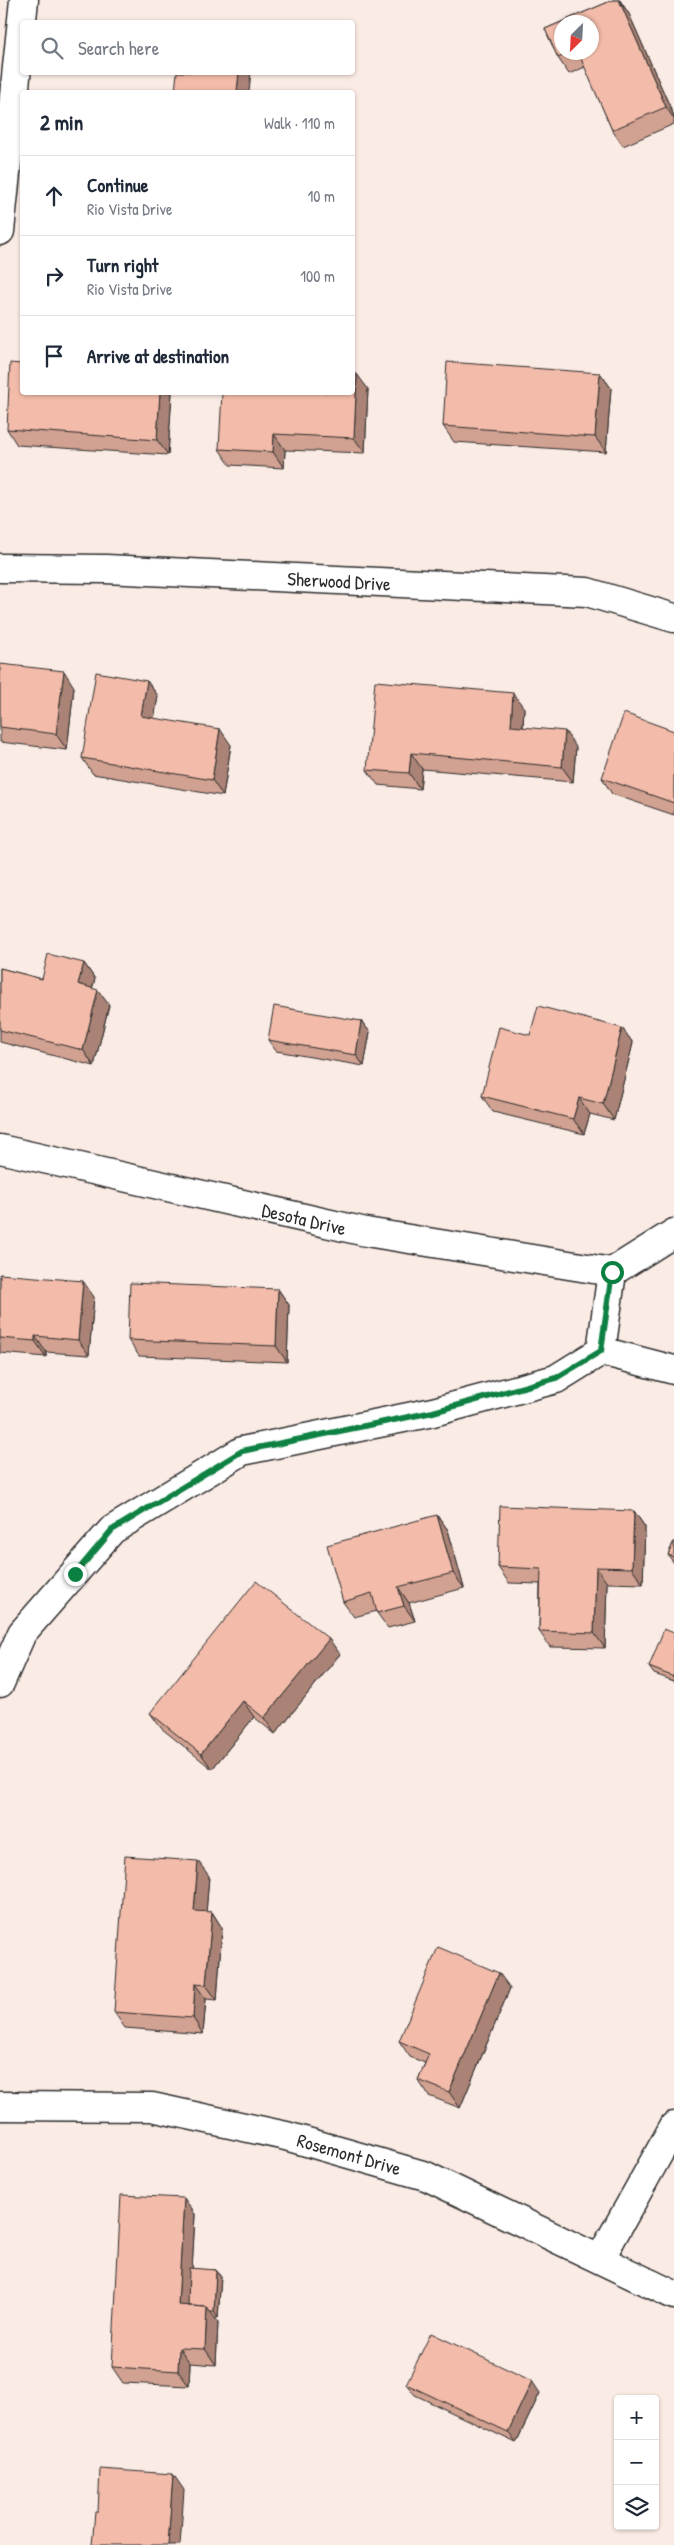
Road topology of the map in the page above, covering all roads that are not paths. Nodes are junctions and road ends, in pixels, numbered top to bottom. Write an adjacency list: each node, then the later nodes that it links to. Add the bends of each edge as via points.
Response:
1 (24, 0): 2 (street)
2 (22, 20)
3 (20, 39): 4 (street)
4 (0, 232)
5 (0, 568): 6 (street, Sherwood Drive, via 106,569 587,592)
6 (674, 618)
7 (0, 1149): 9 (street, Desota Drive, via 366,1232)
8 (674, 1233): 9 (street)
9 (612, 1272): 10 (street)
10 (601, 1351): 11 (street); 12 (street, via 556,1378 433,1412 242,1451 112,1530 22,1633)
11 (674, 1370)
12 (0, 1683)
13 (0, 2106): 15 (street, Rosemont Drive, via 152,2107 286,2136 426,2176)
14 (674, 2126): 15 (street)
15 (600, 2259): 16 (street, Rosemont Drive)
16 (674, 2294)

